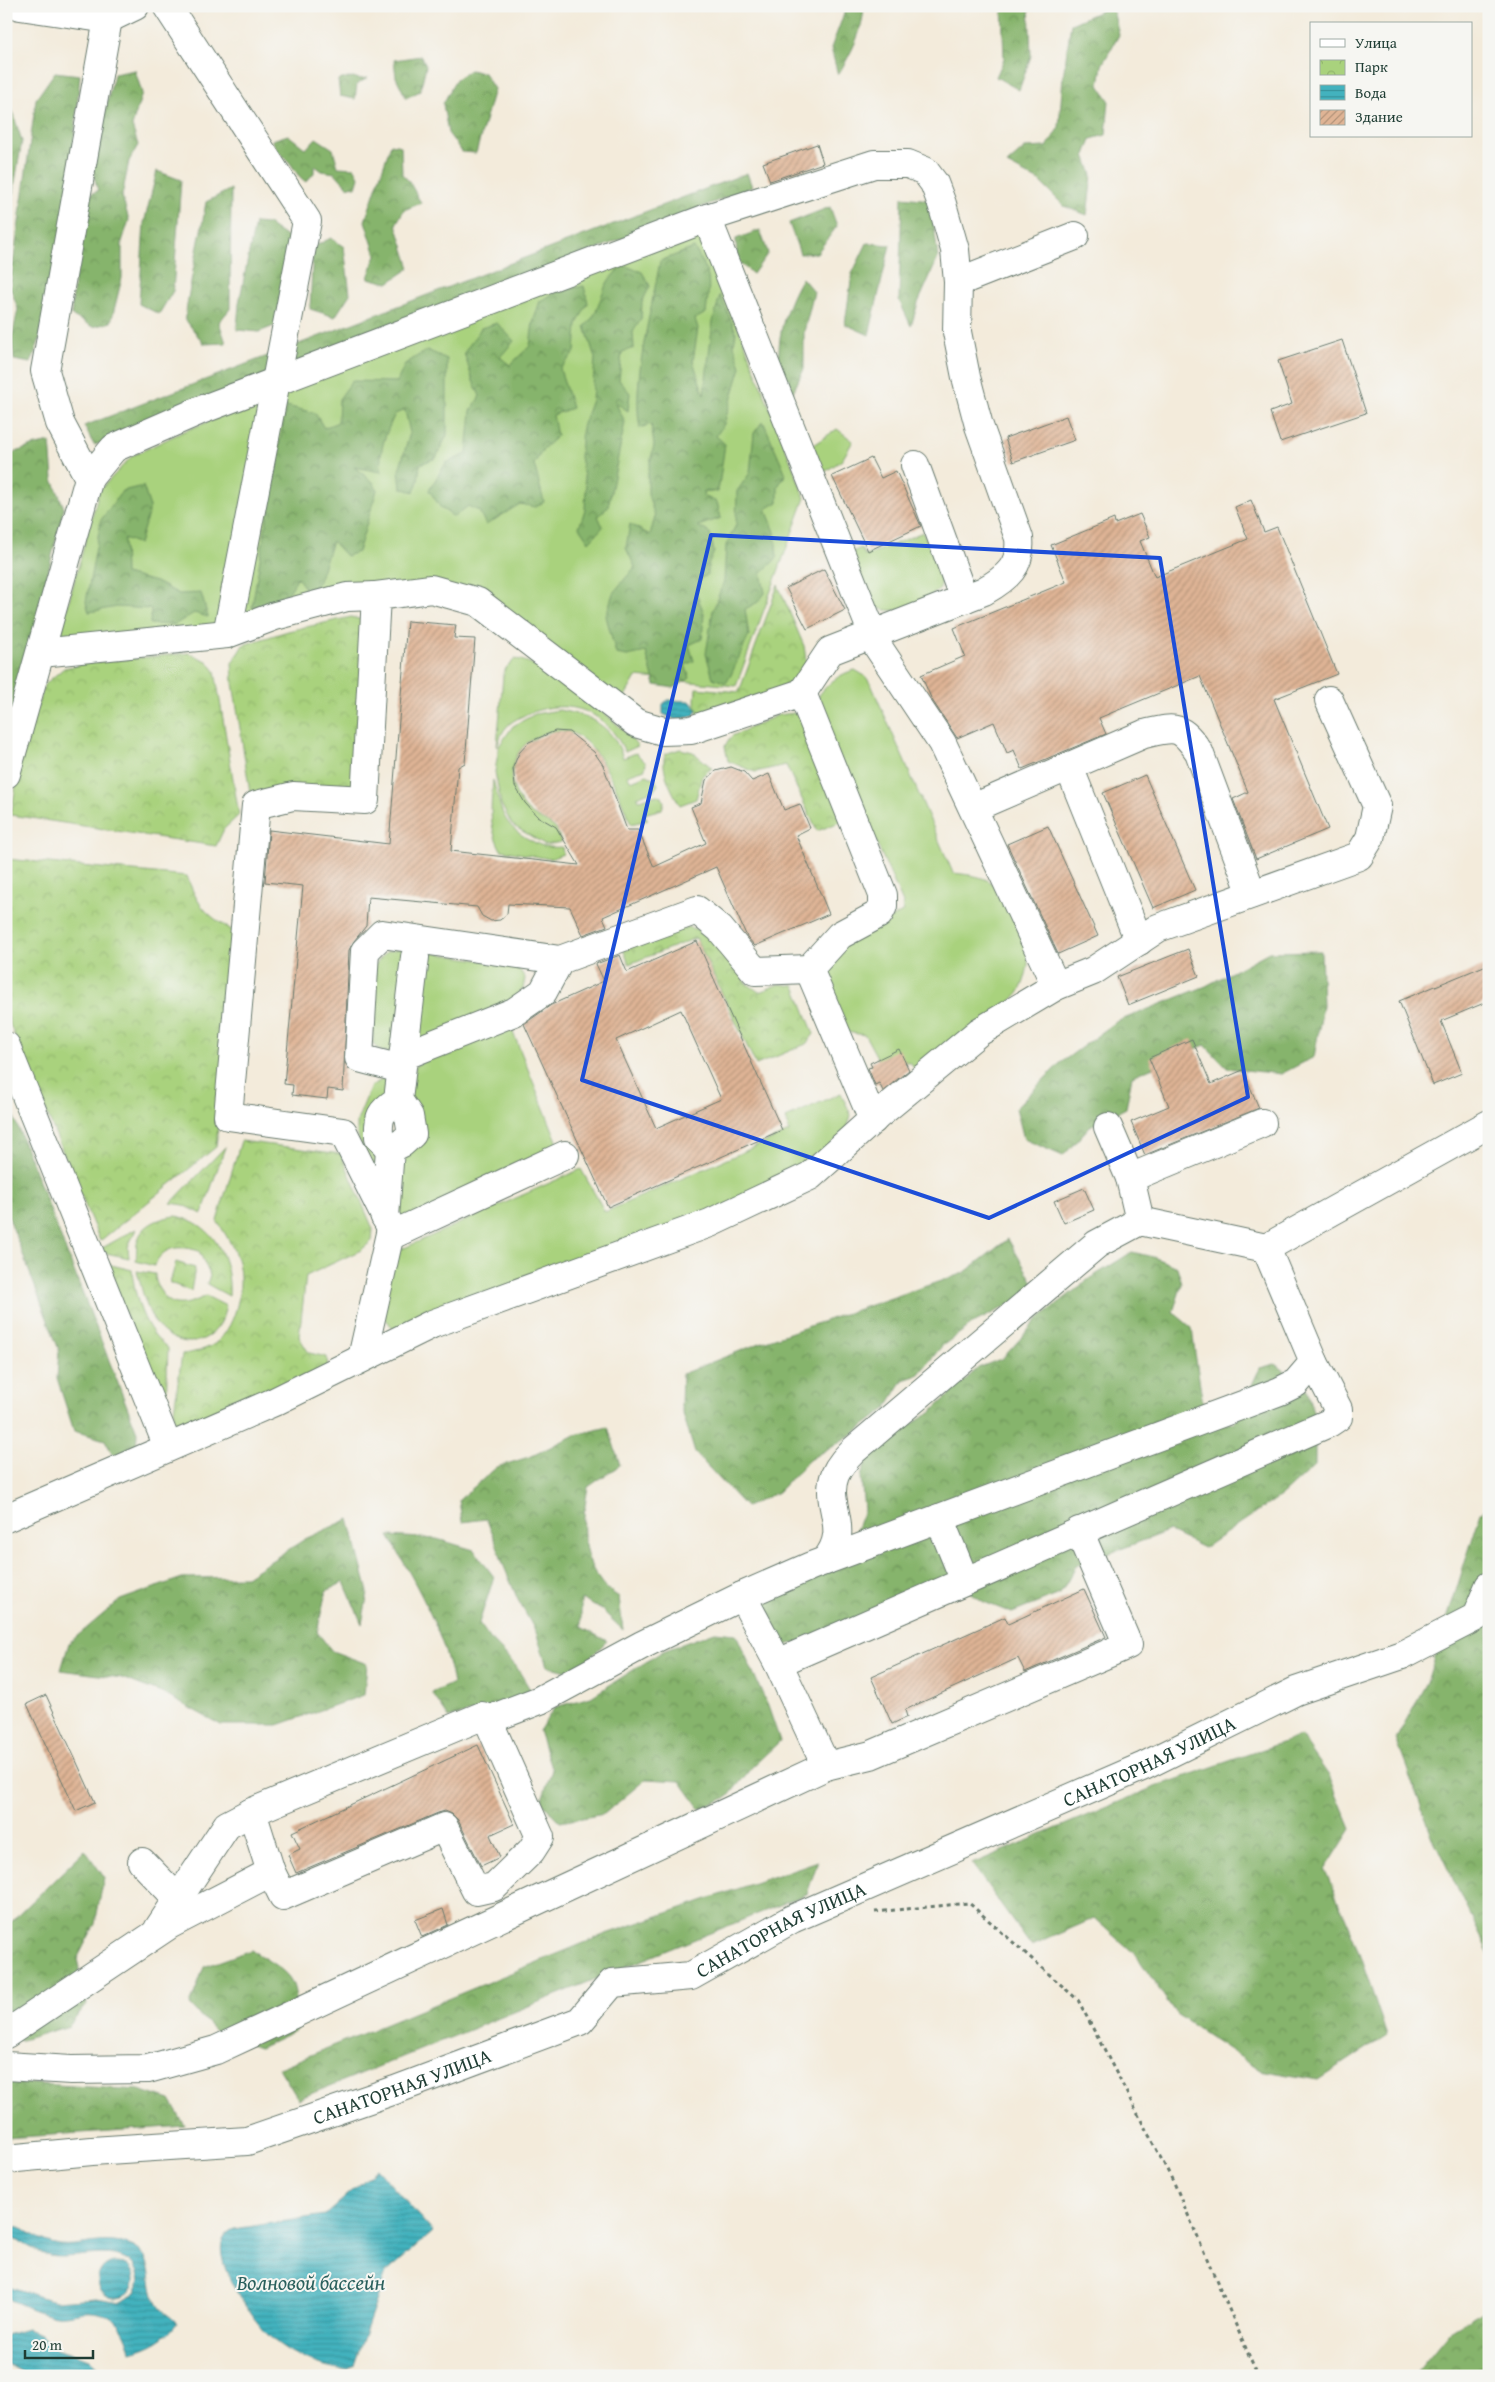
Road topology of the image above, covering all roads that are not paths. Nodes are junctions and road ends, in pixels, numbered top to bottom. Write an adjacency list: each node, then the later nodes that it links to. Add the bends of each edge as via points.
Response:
1 (20, 6): 4 (street)
2 (136, 6): 4 (street)
3 (167, 6): 8 (street, via 307,221)
4 (108, 19): 10 (street, via 46,371 60,423)
5 (707, 218): 7 (street, via 874,164 908,164 925,171 934,183 955,250); 8 (street); 14 (street)
6 (1076, 236): 7 (street)
7 (958, 282): 12 (street, via 957,332 966,378 979,426 1019,538 1021,553 1002,581)
8 (276, 381): 10 (street, via 114,448); 13 (street)
9 (915, 465): 12 (street)
10 (89, 478): 15 (street)
11 (376, 596): 13 (street, via 347,597 276,616); 16 (street, via 431,589 478,602 636,723 663,731 691,730); 36 (street, via 365,800 293,796 256,805 228,1116 343,1132)
12 (964, 599): 14 (street)
13 (227, 634): 15 (street)
14 (873, 634): 16 (street, via 830,651); 20 (street, via 878,647 942,743)
15 (41, 653): 19 (street)
16 (802, 693): 25 (street, via 883,895 879,914 840,935)
17 (1329, 700): 21 (street, via 1377,806 1370,838 1359,856)
18 (1069, 767): 20 (street); 21 (street, via 1144,734 1172,728 1188,735 1199,752); 22 (street)
19 (6, 774)
20 (973, 808): 26 (street)
21 (1252, 894): 22 (street, via 1158,928)
22 (1139, 940): 26 (street, via 1093,971)
23 (416, 957): 28 (street)
24 (560, 960): 25 (street, via 697,910 720,929 755,971); 28 (street, via 543,992 514,1012); 28 (street, via 382,934 365,951 359,1058)
25 (809, 969): 29 (street)
26 (1056, 986): 29 (street, via 979,1032)
27 (6, 1046): 40 (street)
28 (402, 1062): 36 (street, via 398,1100 409,1116 412,1134 390,1149)
29 (872, 1120): 38 (street, via 810,1176 710,1223 432,1324)
30 (1262, 1123): 34 (street)
31 (1489, 1124): 37 (street)
32 (1108, 1127): 34 (street)
33 (565, 1155): 36 (street, via 394,1234)
34 (1130, 1178): 35 (street)
35 (1140, 1221): 37 (street); 44 (street, via 1097,1244 854,1450 835,1475 837,1542)
36 (388, 1223): 38 (street)
37 (1266, 1248): 39 (street)
38 (362, 1358): 40 (street, via 274,1402)
39 (1314, 1362): 42 (street, via 1296,1383 1280,1391); 43 (street, via 1338,1410 1338,1417)
40 (168, 1447): 41 (street)
41 (6, 1518)
42 (939, 1518): 44 (street); 45 (street)
43 (1080, 1531): 45 (street); 50 (street, via 1128,1645 871,1755)
44 (825, 1561): 47 (street)
45 (965, 1581): 48 (street)
46 (1489, 1586): 58 (street, САНАТОРНАЯ УЛИЦА, via 1476,1617 1402,1655 1296,1691 1144,1766 792,1919 691,1976 612,1983 580,2021 247,2141)
47 (742, 1596): 48 (street); 49 (street, via 540,1700)
48 (778, 1663): 50 (street)
49 (488, 1720): 51 (street, via 482,1716); 53 (street, via 540,1836 531,1852 494,1887 476,1891 444,1827 283,1896)
50 (826, 1766): 57 (street, via 216,2050 148,2069 71,2070)
51 (252, 1812): 53 (street); 54 (street, via 227,1825)
52 (142, 1862): 54 (street)
53 (272, 1872): 55 (street)
54 (178, 1899): 55 (street)
55 (155, 1934): 56 (street)
56 (6, 2034)
57 (6, 2066)
58 (6, 2159)

